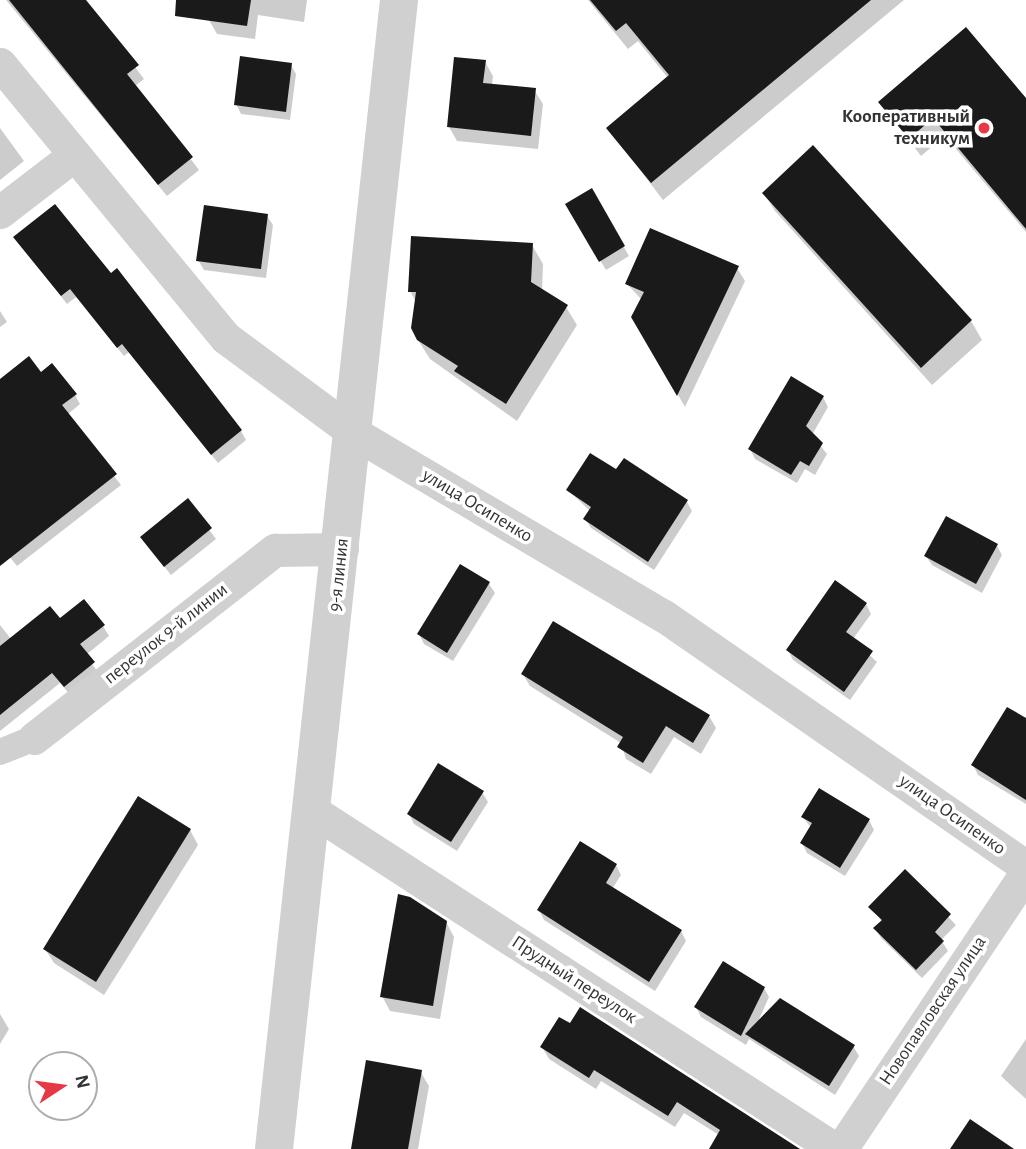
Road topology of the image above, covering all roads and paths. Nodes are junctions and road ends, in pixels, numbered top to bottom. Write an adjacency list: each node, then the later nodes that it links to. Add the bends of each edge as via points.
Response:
1 (399, 0): 5 (street, 9-я линия)
2 (0, 64): 3 (street, улица Осипенко)
3 (74, 155): 4 (street); 5 (street, улица Осипенко, via 226,338)
4 (0, 212)
5 (354, 433): 6 (street, 9-я линия); 10 (street, улица Осипенко, via 664,616)
6 (341, 549): 7 (street, переулок 9-й линии, via 275,550); 9 (street, 9-я линия)
7 (34, 738): 8 (street, переулок 9-й линии)
8 (0, 752)
9 (313, 811): 12 (street, 9-я линия); 13 (street, Прудный переулок)
10 (1026, 867)
11 (1026, 873): 14 (street, Новопавловская улица)
12 (274, 1149)
13 (835, 1149)
14 (841, 1149)

